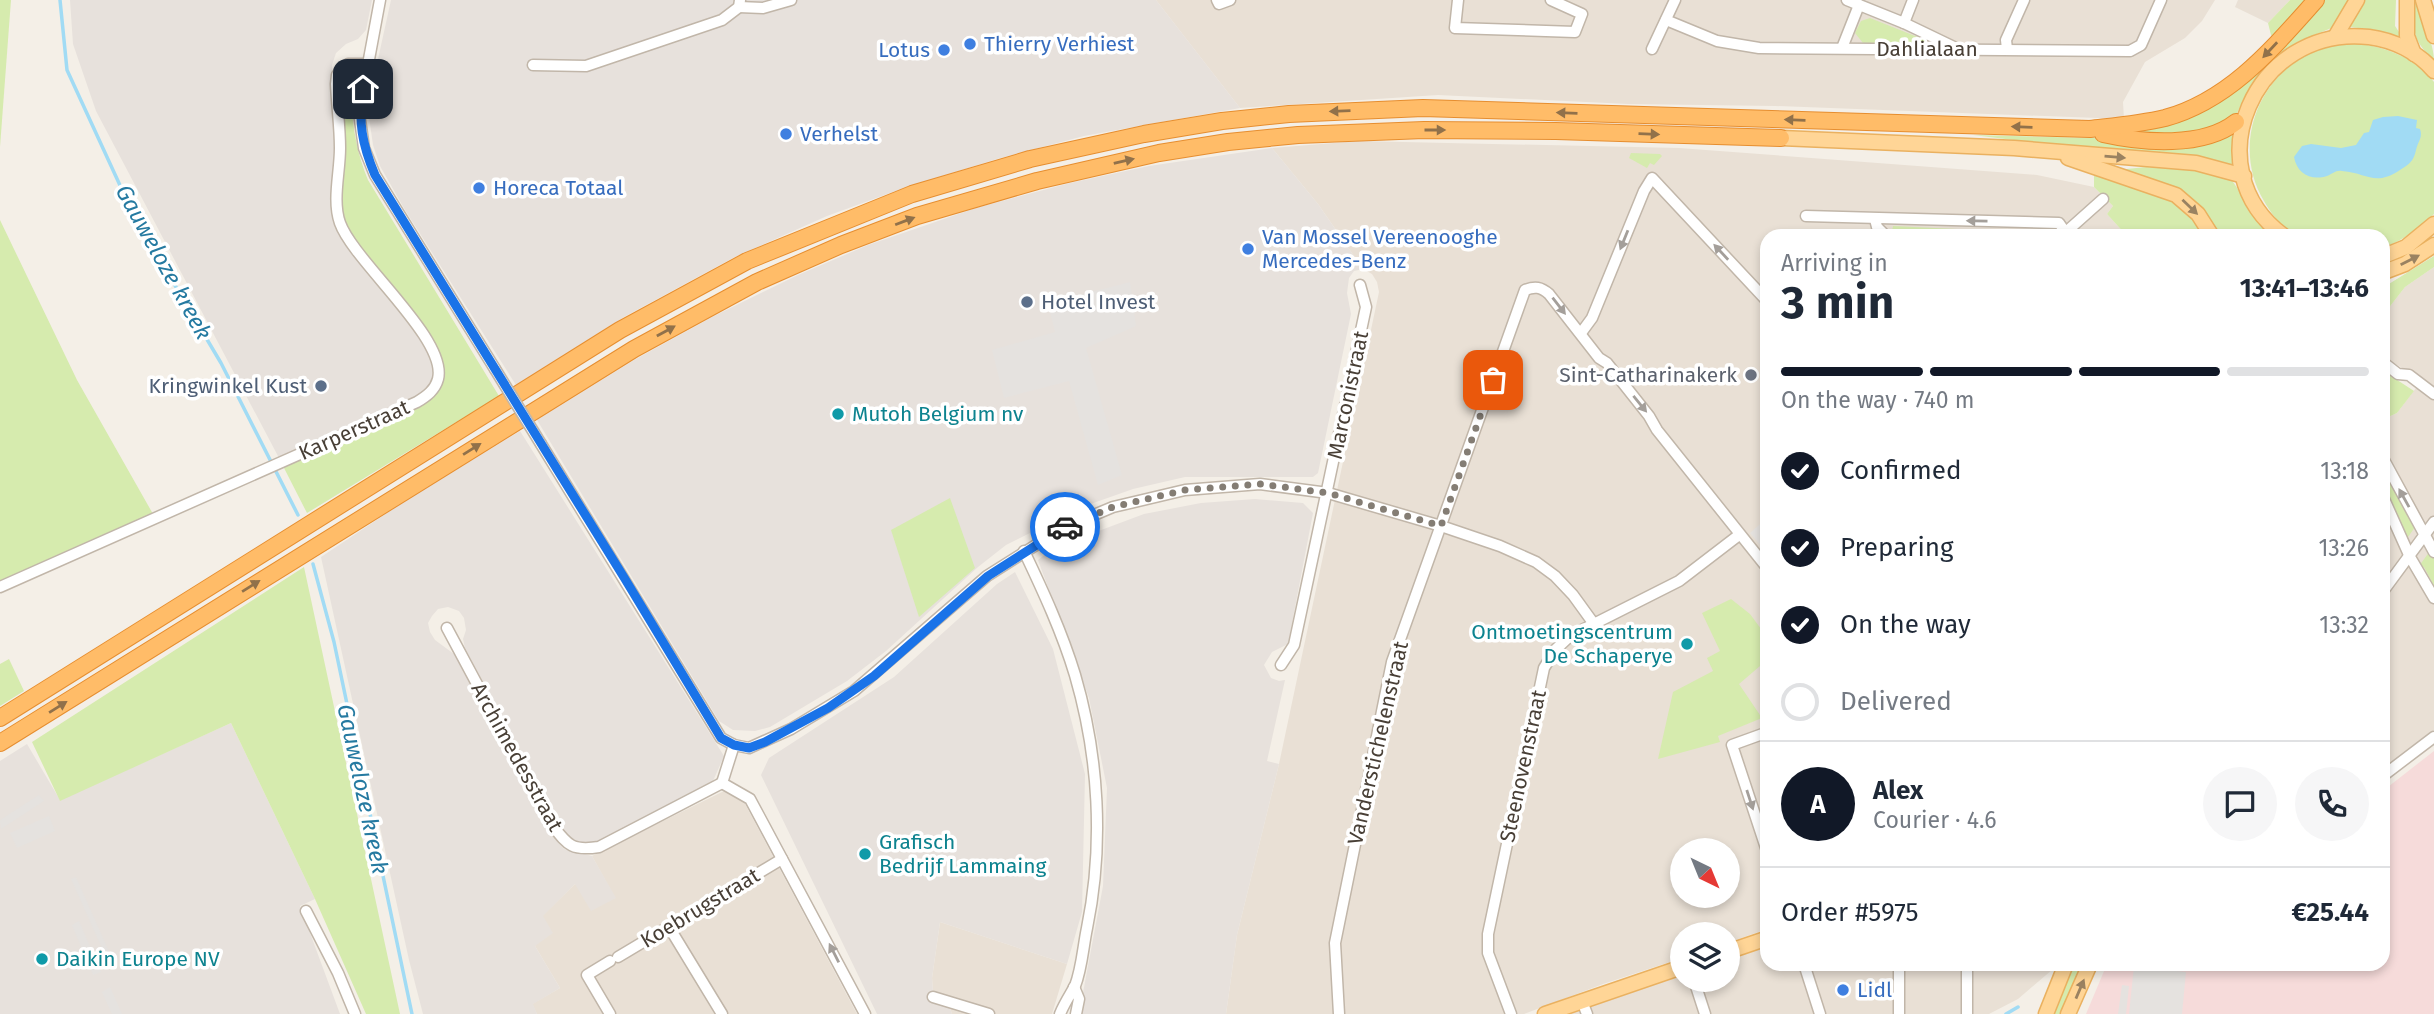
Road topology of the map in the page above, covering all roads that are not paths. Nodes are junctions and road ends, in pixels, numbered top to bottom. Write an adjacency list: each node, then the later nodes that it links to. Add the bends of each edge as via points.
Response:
1 (380, 0): 27 (street)
2 (791, 0): 16 (street, via 763,8)
3 (1217, 0): 4 (street, via 1219,4)
4 (1230, 0)
5 (1458, 0): 6 (street, via 1455,28 1575,32 1582,14)
6 (1551, 0)
7 (1675, 0): 18 (street)
8 (1847, 0): 17 (street)
9 (1913, 0): 19 (street)
10 (2024, 0): 24 (street, via 2006,40)
11 (2161, 0): 24 (street, Dahlialaan, via 2141,45 2130,51)
12 (2316, 0): 31 (highway, one-way to 31, via 2248,72 2211,98 2141,124)
13 (2357, 0): 21 (main road)
14 (2407, 0): 26 (main road, via 2407,36)
15 (2423, 0): 20 (main road)
16 (740, 4): 28 (street, via 722,20 586,66)
17 (1859, 5): 19 (street); 22 (street)
18 (1666, 20): 22 (street, Dahlialaan, via 1735,46); 23 (street)
19 (1903, 23): 25 (street)
20 (2434, 36)
21 (2334, 37): 26 (main road, via 2376,38); 30 (main road, via 2311,43 2272,70)
22 (1842, 48): 25 (street, Dahlialaan)
23 (1652, 49)
24 (2007, 49): 25 (street, Dahlialaan)
25 (1960, 50)
26 (2414, 54): 29 (main road)
27 (367, 64): 64 (street, Karperstraat, via 348,64 337,75 338,215 354,246 422,334 438,365 438,379 430,393); 73 (street, bridge, via 359,113 363,148 375,175 698,704 721,738)
28 (533, 65)
29 (2434, 71)
30 (2241, 117): 31 (highway, via 2225,131 2191,140 2107,135); 34 (main road)
31 (2090, 129): 69 (highway, one-way to 69, via 1423,108 1222,121 1030,159 912,194 747,261 608,337)
32 (1780, 138): 33 (main road); 72 (highway, one-way to 32, via 635,349 757,282 917,216 1037,181 1159,153 1271,137 1437,130)
33 (2047, 151): 34 (main road, one-way to 34, via 2196,163); 42 (main road, one-way to 42, via 2176,195)
34 (2244, 176): 43 (main road, via 2251,197)
35 (2103, 199): 41 (street)
36 (1806, 216): 37 (street)
37 (1875, 219): 39 (street); 40 (street, one-way to 37, via 2059,223)
38 (2434, 224): 45 (main road)
39 (1879, 229)
40 (2063, 229)
41 (2072, 229)
42 (2207, 229)
43 (2275, 229)
44 (2434, 245): 46 (main road, one-way to 44)
45 (2390, 254)
46 (2390, 270)
47 (1360, 285): 53 (street, Marconistraat, via 1366,307)
48 (1760, 293): 49 (street, one-way to 49, via 1652,178 1592,318)
49 (1581, 333): 56 (street, Vanderstichelenstraat, one-way to 49, via 1525,290 1543,289); 57 (street, one-way to 57)
50 (2390, 368): 51 (street)
51 (2434, 394)
52 (2390, 471): 58 (street, one-way to 52)
53 (1328, 493): 56 (street); 59 (street, via 1260,484 1185,490 1113,507); 68 (street, Marconistraat, via 1294,645)
54 (2390, 512): 61 (street)
55 (2434, 522): 58 (street)
56 (1441, 526): 66 (street, via 1536,562 1564,585); 99 (street, Vanderstichelenstraat, via 1392,662 1383,703 1335,943)
57 (1739, 534): 62 (street); 66 (street, Steenovenstraat, via 1679,582)
58 (2424, 536): 60 (street); 61 (street)
59 (1024, 551): 73 (street, via 988,576 854,691 765,742 749,748); 88 (street, via 1075,674 1095,776 1096,874)
60 (2434, 552)
61 (2410, 557): 63 (street); 65 (street)
62 (1760, 559)
63 (2390, 582)
64 (0, 587)
65 (2434, 598)
66 (1594, 624): 100 (street, Steenovenstraat, via 1555,650 1544,668 1538,695 1488,934 1488,953)
67 (446, 628): 75 (street, Archimedesstraat, via 567,844 599,847)
68 (1281, 665)
69 (0, 718)
70 (1760, 735): 76 (street, one-way to 76, via 1732,745)
71 (2434, 737): 74 (street)
72 (0, 743)
73 (734, 745): 75 (street)
74 (2390, 770)
75 (722, 783): 77 (street, via 750,799)
76 (1760, 830)
77 (782, 859): 79 (street, Koebrugstraat); 95 (street, one-way to 77)
78 (306, 912): 92 (street)
79 (669, 927): 93 (street, Koebrugstraat, via 587,975); 94 (street)
80 (1760, 941): 81 (main road)
81 (1740, 948)
82 (1806, 971): 103 (street)
83 (1899, 971): 104 (street)
84 (1967, 971): 105 (street)
85 (2063, 971): 106 (main road)
86 (2087, 971): 107 (main road, one-way to 86)
87 (1670, 972): 91 (main road)
88 (1074, 987): 97 (street); 98 (street, via 1079,999)
89 (1698, 992): 102 (street)
90 (933, 997): 96 (street)
91 (1584, 1007): 101 (main road)
92 (355, 1014)
93 (610, 1014)
94 (722, 1014)
95 (865, 1014)
96 (989, 1014)
97 (1060, 1014)
98 (1076, 1014)
99 (1339, 1014)
100 (1511, 1014)
101 (1545, 1014)
102 (1705, 1014)
103 (1820, 1014)
104 (1899, 1014)
105 (1966, 1014)
106 (2046, 1014)
107 (2068, 1014)

